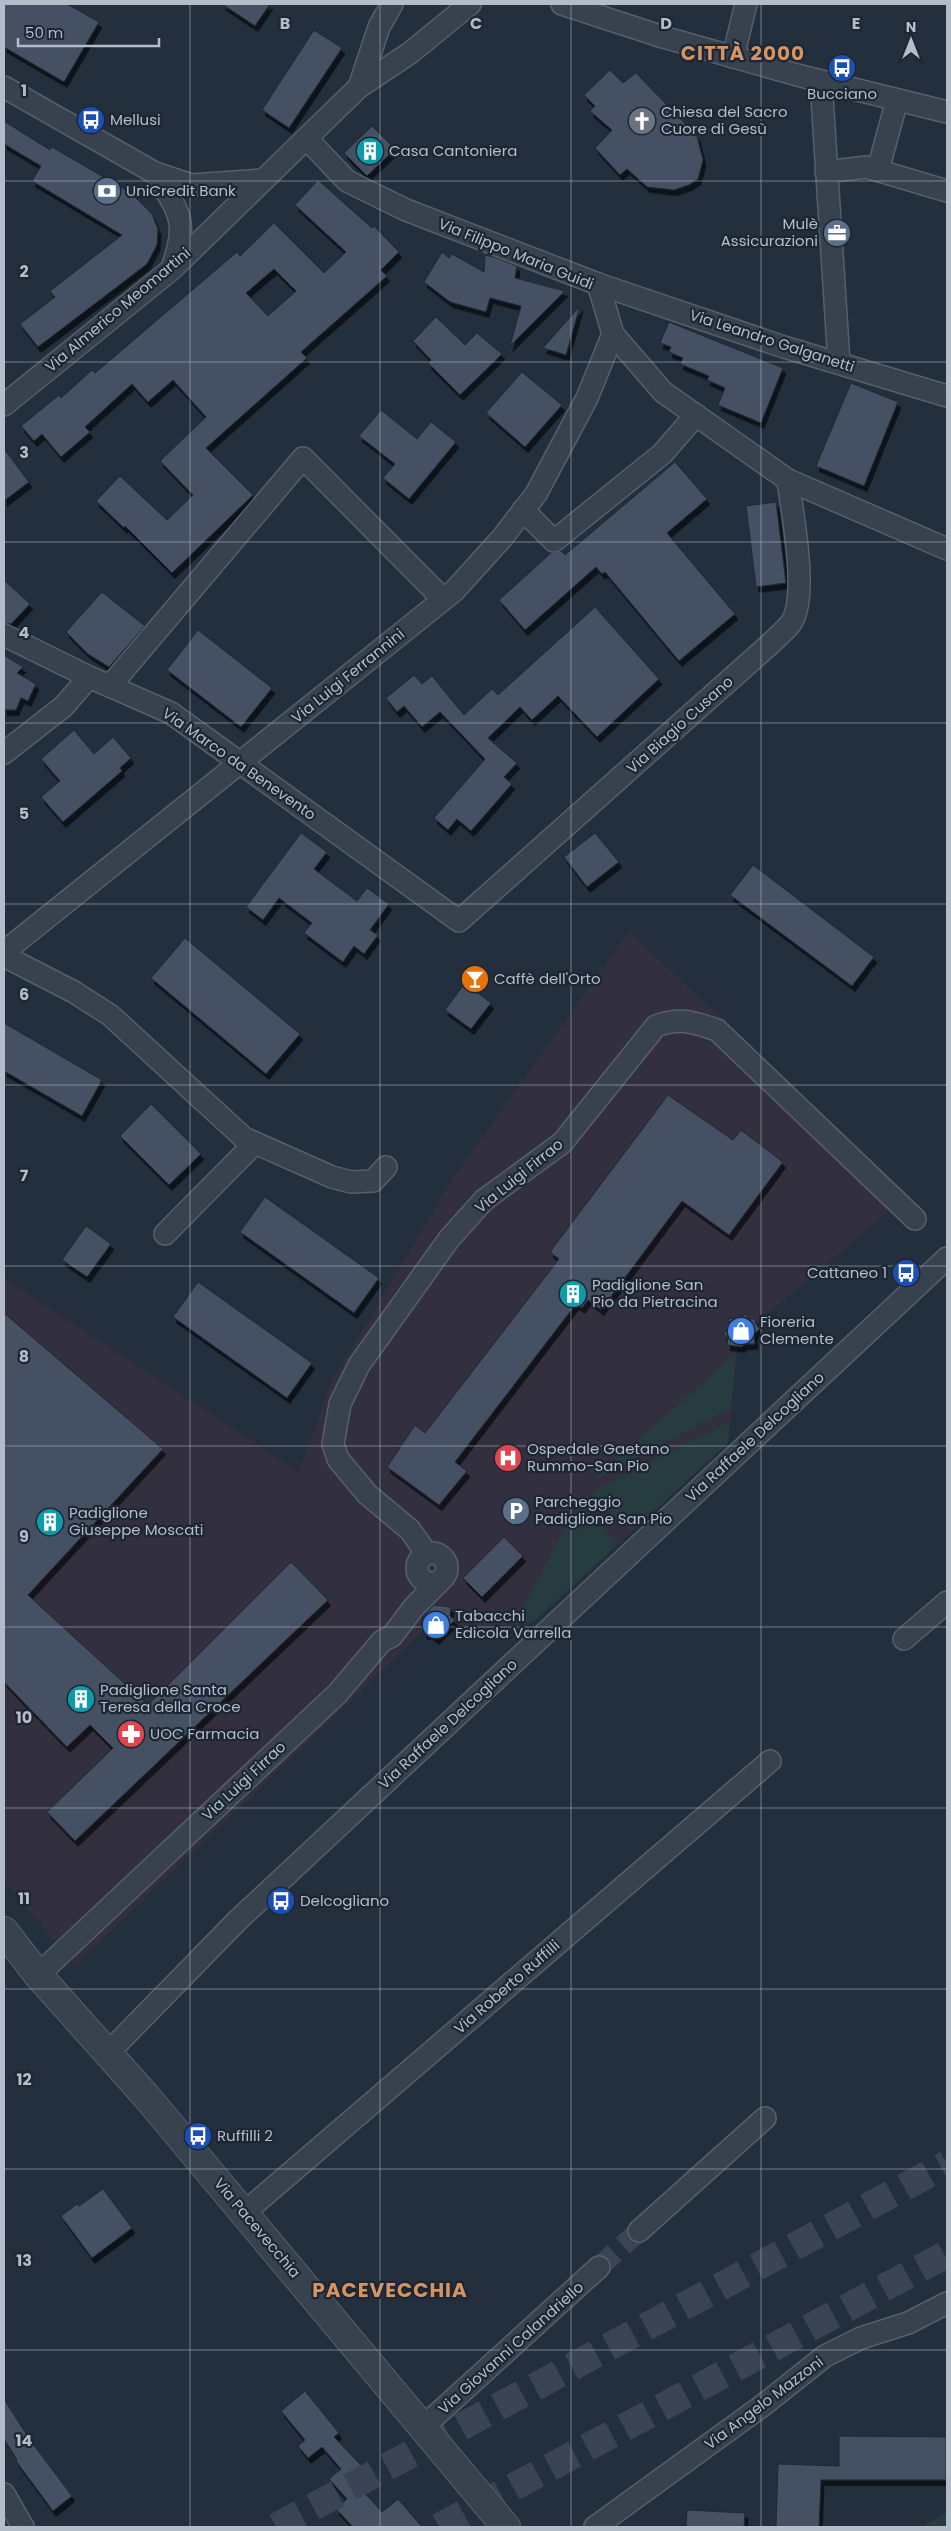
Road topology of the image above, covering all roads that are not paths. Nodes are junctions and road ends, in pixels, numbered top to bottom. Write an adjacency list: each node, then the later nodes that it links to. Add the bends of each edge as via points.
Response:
1 (392, 4): 8 (street, Via Almerico Meomartini, via 379,28)
2 (470, 4): 8 (street, Via Almerico Meomartini, via 410,53)
3 (562, 4): 5 (street, via 663,38)
4 (746, 4): 5 (street)
5 (733, 57): 6 (street)
6 (821, 81): 9 (street); 13 (street)
7 (4, 87): 14 (street)
8 (359, 87): 11 (street, Via Almerico Meomartini)
9 (897, 100): 10 (street); 12 (street)
10 (945, 113)
11 (307, 139): 15 (street, Via Almerico Meomartini); 18 (street, Via Filippo Maria Guidi, via 347,181 355,185 406,210)
12 (878, 170): 13 (street, via 866,167); 16 (street)
13 (826, 172): 20 (street)
14 (155, 173): 15 (street, via 191,185); 17 (street, via 180,216 181,241)
15 (262, 180): 17 (street, Via Almerico Meomartini)
16 (947, 191)
17 (172, 269): 22 (street, Via Almerico Meomartini)
18 (598, 284): 19 (street, Via Filippo Maria Guidi); 20 (street, Via Leandro Galganetti)
19 (613, 334): 23 (street, Via Filippo Maria Guidi, via 663,392); 25 (street, Via Luigi Ferrannini, via 586,398 536,494)
20 (839, 362): 21 (street, Via Leandro Galganetti)
21 (947, 396)
22 (4, 405)
23 (696, 416): 24 (street, Via Filippo Maria Guidi); 25 (street, via 662,454 554,540)
24 (788, 480): 26 (street, Via Filippo Maria Guidi); 33 (street, Via Biagio Cusano, via 796,538 799,597 792,622)
25 (523, 510): 27 (street, Via Luigi Ferrannini, via 502,538)
26 (947, 550)
27 (443, 600): 30 (street, via 303,458); 32 (street, Via Luigi Ferrannini)
28 (4, 635): 29 (street, Via Marco da Benevento)
29 (90, 677): 30 (street, Via Marco da Benevento); 31 (street, via 64,706)
30 (110, 686): 32 (street, Via Marco da Benevento, via 171,713)
31 (4, 753)
32 (239, 762): 33 (street, Via Marco da Benevento); 34 (street, Via Luigi Ferrannini)
33 (459, 921)
34 (4, 952)
35 (4, 956): 36 (street, via 74,992 110,1015 244,1138)
36 (255, 1143): 37 (street, via 351,1182 373,1181); 39 (street)
37 (386, 1167)
38 (915, 1218): 45 (street, Via Luigi Firrao, via 717,1030 689,1020 656,1026 562,1143 484,1200 449,1239 364,1357 340,1404 333,1444 338,1459 367,1494 410,1530 428,1554 437,1554 446,1564 446,1574 337,1694)
39 (165, 1234)
40 (947, 1258): 46 (street, Via Raffaele Delcogliano, via 245,1913)
41 (947, 1602): 42 (street)
42 (904, 1639)
43 (770, 1761): 48 (street, Via Roberto Ruffilli)
44 (4, 1931): 45 (street, Via Pacevecchia)
45 (38, 1974): 46 (street, Via Pacevecchia)
46 (108, 2053): 48 (street, Via Pacevecchia)
47 (766, 2118): 49 (street)
48 (244, 2213): 52 (street, Via Pacevecchia)
49 (639, 2231)
50 (599, 2267): 52 (street, Via Giovanni Calandriello)
51 (947, 2303): 56 (street, Via Angelo Mazzoni, via 908,2323 861,2338 825,2356 762,2406)
52 (422, 2428): 55 (street, Via Pacevecchia)
53 (4, 2494): 54 (street)
54 (24, 2527)
55 (506, 2527)
56 (595, 2527)

